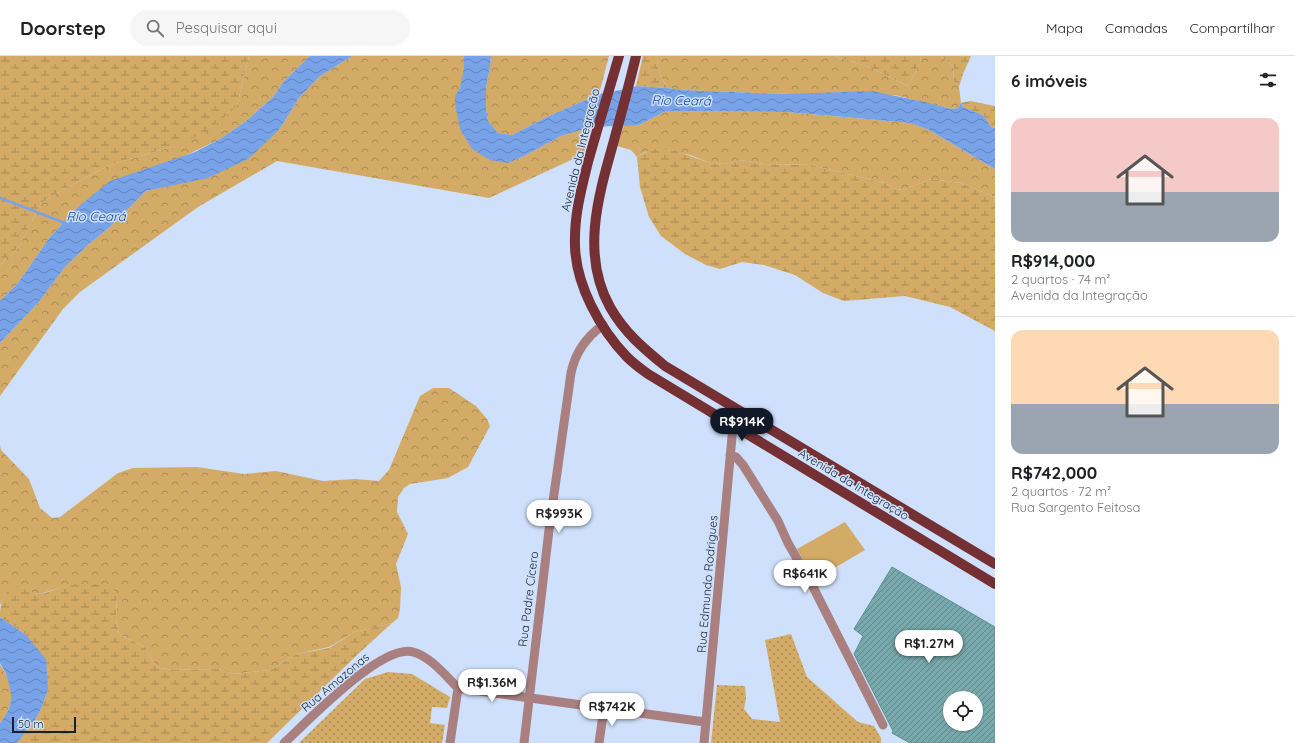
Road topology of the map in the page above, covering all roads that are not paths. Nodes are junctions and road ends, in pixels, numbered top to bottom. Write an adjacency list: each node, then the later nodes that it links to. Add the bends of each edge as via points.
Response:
1 (618, 58): 3 (main road, Avenida da Integração, via 577,204 575,247 578,267 583,286)
2 (636, 59): 4 (main road, Avenida da Integração, via 602,182 595,222 594,255 609,305 618,319 641,346 665,366)
3 (603, 326): 6 (main road, Avenida da Integração, via 627,357 648,374); 13 (street, Rua Padre Cícero, via 583,343 573,361 550,522)
4 (708, 391): 5 (main road, Avenida da Integração); 6 (main road)
5 (718, 398): 7 (main road); 10 (main road, Avenida da Integração)
6 (700, 406): 7 (main road, Avenida da Integração)
7 (710, 412): 8 (main road, Avenida da Integração)
8 (734, 426): 9 (street, Rua Edmundo Rodrigues); 11 (main road, Avenida da Integração)
9 (730, 455): 15 (street, Rua Edmundo Rodrigues); 16 (street, via 736,457 743,465 778,521)
10 (995, 564)
11 (995, 584)
12 (458, 688): 13 (street); 17 (street, Rua Amazonas, via 420,654 412,651 399,652 380,660 356,677); 18 (street)
13 (530, 698): 14 (street); 19 (street, Rua Padre Cícero)
14 (604, 708): 15 (street); 20 (street)
15 (705, 722): 21 (street, Rua Edmundo Rodrigues)
16 (883, 725)
17 (284, 743)
18 (450, 743)
19 (524, 743)
20 (599, 743)
21 (704, 743)

